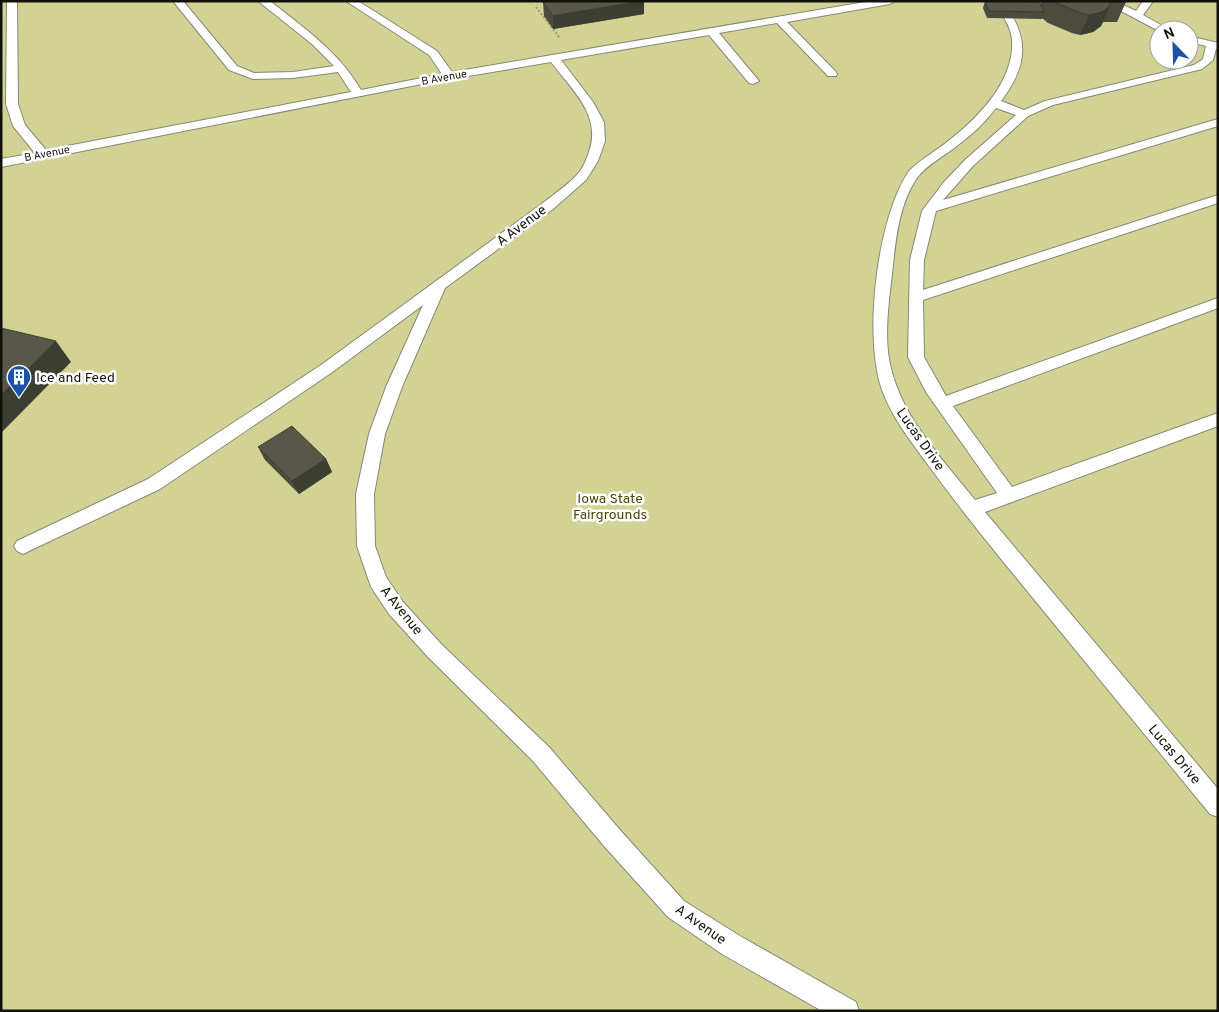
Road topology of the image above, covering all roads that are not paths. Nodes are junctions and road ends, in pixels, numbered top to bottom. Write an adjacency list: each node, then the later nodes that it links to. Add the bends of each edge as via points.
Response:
1 (12, 1): 25 (lane, via 12,104 19,126)
2 (178, 1): 17 (lane, via 233,68 254,76 294,76)
3 (263, 1): 17 (lane)
4 (351, 1): 19 (lane, via 372,11 433,53)
5 (890, 1): 10 (lane, B Avenue)
6 (998, 1): 22 (lane, Lucas Drive, via 1012,17 1019,42 1015,64)
7 (1107, 1): 9 (lane)
8 (1148, 1): 9 (lane)
9 (1137, 17): 11 (lane)
10 (780, 20): 12 (lane, B Avenue); 18 (lane)
11 (1149, 23)
12 (712, 32): 15 (lane, B Avenue); 20 (lane)
13 (1199, 41): 14 (lane)
14 (1214, 45): 16 (lane)
15 (553, 58): 19 (lane, B Avenue); 29 (lane, A Avenue, via 589,104 598,122 599,141 592,161 582,177 548,206)
16 (1213, 65): 23 (lane, via 1049,103)
17 (342, 68): 21 (lane)
18 (832, 74)
19 (449, 76): 21 (lane, B Avenue)
20 (753, 81)
21 (357, 93): 25 (lane, B Avenue)
22 (994, 103): 23 (lane); 35 (lane, Lucas Drive, via 910,179 899,204 888,246 880,335 882,369 897,406 915,435)
23 (1024, 114): 28 (lane, via 969,163)
24 (1218, 122): 28 (lane)
25 (43, 154): 26 (lane, B Avenue)
26 (1, 163)
27 (1218, 199): 30 (lane)
28 (932, 208): 30 (lane, via 917,260)
29 (439, 285): 36 (lane, via 326,369 154,484); 38 (lane, A Avenue, via 377,434 365,494 366,546 378,581 396,608 541,754 676,908 731,945)
30 (916, 297): 32 (lane, via 916,357)
31 (1218, 302): 32 (lane)
32 (943, 403): 34 (lane)
33 (1218, 419): 34 (lane)
34 (1010, 496): 35 (lane)
35 (972, 509): 37 (lane, Lucas Drive)
36 (23, 546)
37 (1218, 806)
38 (847, 1011)

